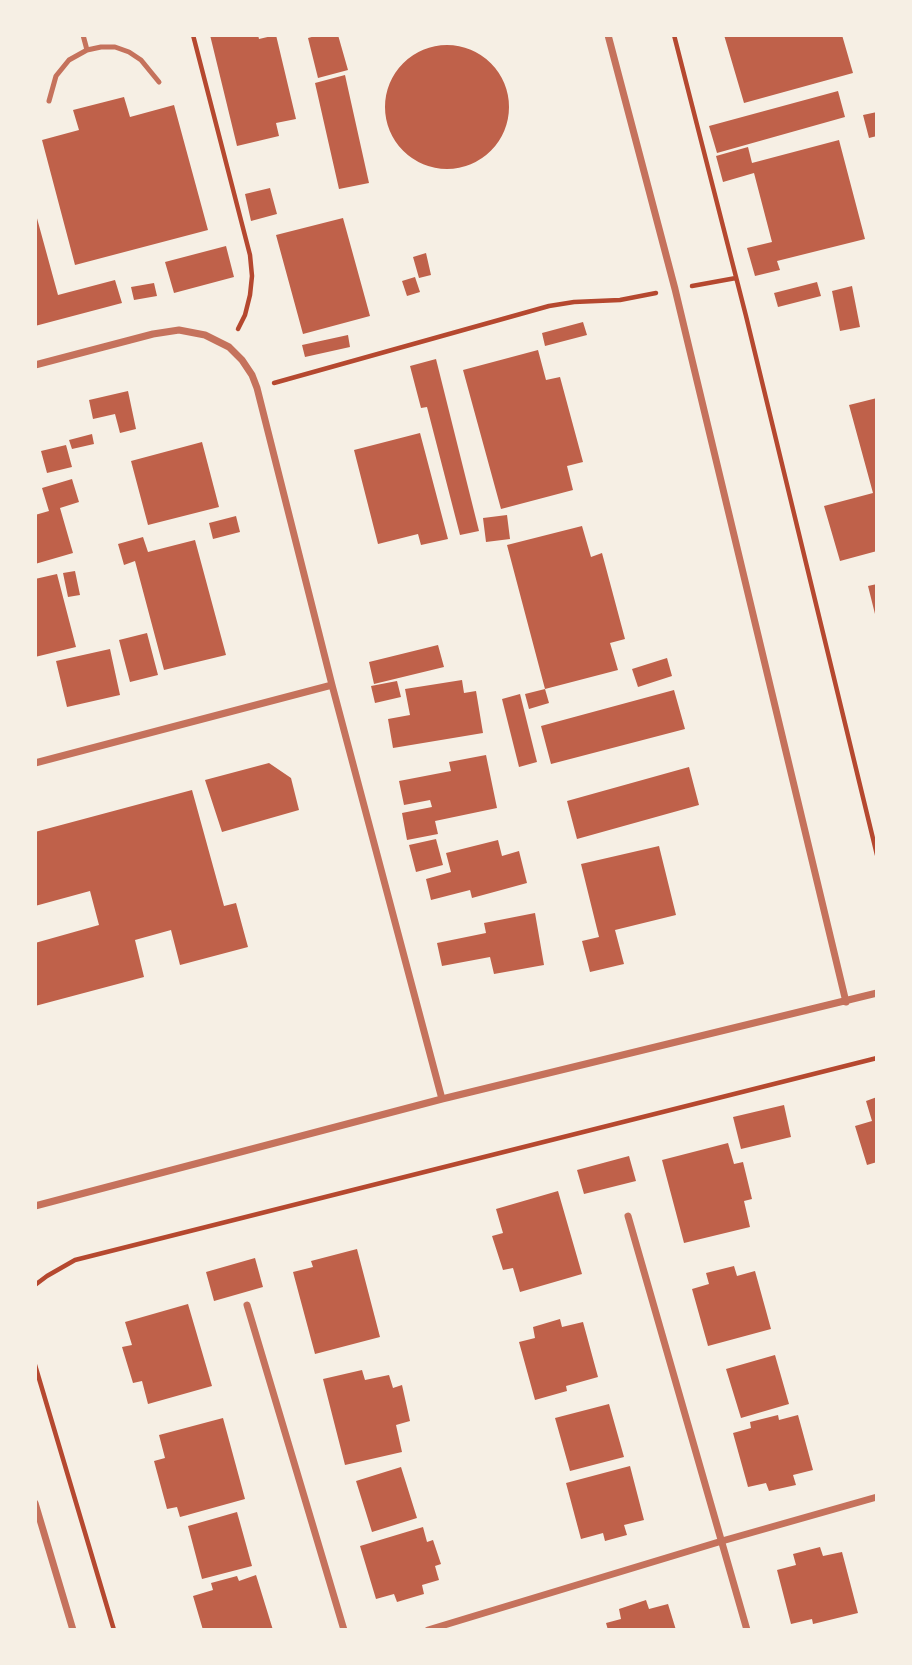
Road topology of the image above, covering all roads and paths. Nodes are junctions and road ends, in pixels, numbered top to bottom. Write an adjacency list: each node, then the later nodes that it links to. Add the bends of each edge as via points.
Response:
1 (83, 35): 5 (lane)
2 (193, 35): 10 (path, via 250,255 250,295)
3 (608, 35): 9 (street)
4 (674, 35): 8 (path)
5 (87, 50): 6 (lane, via 116,47 129,52); 7 (lane, via 62,68)
6 (159, 82)
7 (49, 101)
8 (736, 278): 9 (path); 15 (path)
9 (675, 289): 12 (path, via 620,300 549,306); 17 (street)
10 (229, 347): 11 (street, via 205,335 179,330); 12 (street)
11 (35, 365)
12 (257, 388): 13 (street)
13 (332, 685): 14 (street); 19 (street)
14 (35, 763)
15 (877, 855)
16 (877, 993): 17 (street)
17 (846, 1002): 19 (street)
18 (877, 1058): 22 (path, via 75,1260)
19 (442, 1099): 20 (street)
20 (35, 1206)
21 (628, 1216): 27 (street)
22 (35, 1286)
23 (247, 1305): 30 (street)
24 (35, 1365): 29 (path)
25 (877, 1496): 27 (street)
26 (35, 1503): 28 (street)
27 (722, 1541): 31 (street); 32 (street)
28 (73, 1630)
29 (114, 1630)
30 (344, 1630)
31 (428, 1630)
32 (747, 1630)

